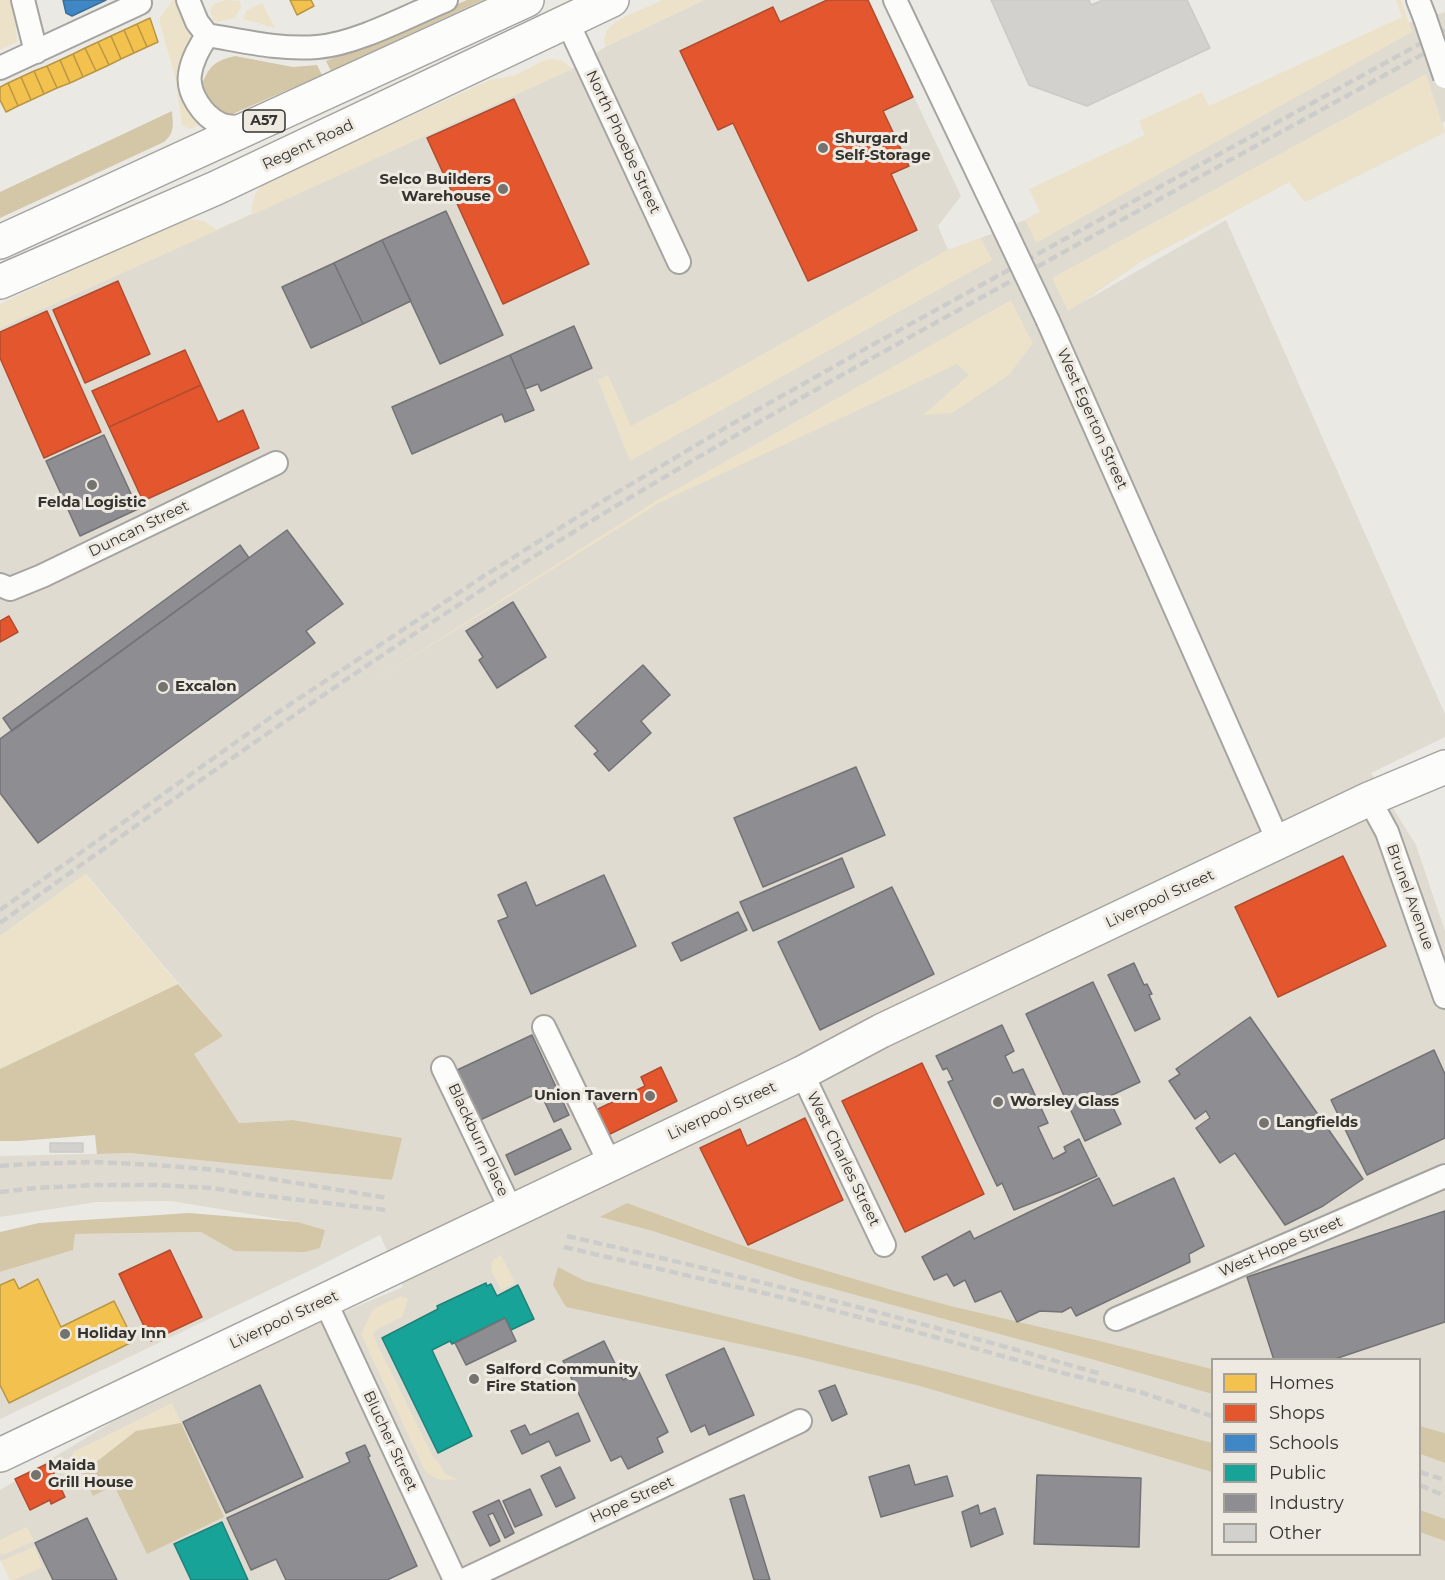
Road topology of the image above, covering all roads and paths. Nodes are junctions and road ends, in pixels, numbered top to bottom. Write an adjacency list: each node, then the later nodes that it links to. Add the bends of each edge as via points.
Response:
1 (23, 0): 11 (street)
2 (446, 0): 10 (street, via 369,33 318,47 259,45)
3 (527, 0): 14 (main road, A57)
4 (612, 0): 9 (main road, Regent Road / A57)
5 (896, 0): 22 (street, West Egerton Street, bridge, via 1070,366)
6 (191, 1): 10 (street, via 197,22)
7 (140, 3): 11 (street)
8 (1422, 9): 13 (street, bridge)
9 (567, 21): 16 (street, North Phoebe Street); 17 (main road, Regent Road / A57, via 226,183)
10 (207, 35): 14 (street, via 189,76 193,95 203,111 220,124)
11 (36, 52): 12 (street)
12 (0, 68)
13 (1445, 77)
14 (255, 125): 15 (main road, A57)
15 (0, 242)
16 (679, 262)
17 (0, 282)
18 (276, 463): 19 (street, Duncan Street, via 42,576 10,589)
19 (0, 585)
20 (1445, 767): 21 (main road, Liverpool Street)
21 (1369, 799): 22 (main road, Liverpool Street); 23 (street, Brunel Avenue, via 1387,832)
22 (1279, 843): 26 (main road, Liverpool Street, via 881,1031)
23 (1445, 997)
24 (543, 1027): 27 (street)
25 (443, 1068): 29 (street, Blackburn Place)
26 (802, 1073): 27 (main road, Liverpool Street); 30 (street, West Charles Street)
27 (610, 1164): 29 (main road, Liverpool Street)
28 (1445, 1176): 32 (street, West Hope Street)
29 (512, 1212): 31 (main road, Liverpool Street)
30 (884, 1245)
31 (325, 1301): 34 (main road, Liverpool Street); 35 (street, Blucher Street)
32 (1116, 1318)
33 (800, 1421): 36 (street, Hope Street)
34 (0, 1455)
35 (455, 1580)
36 (464, 1580)

